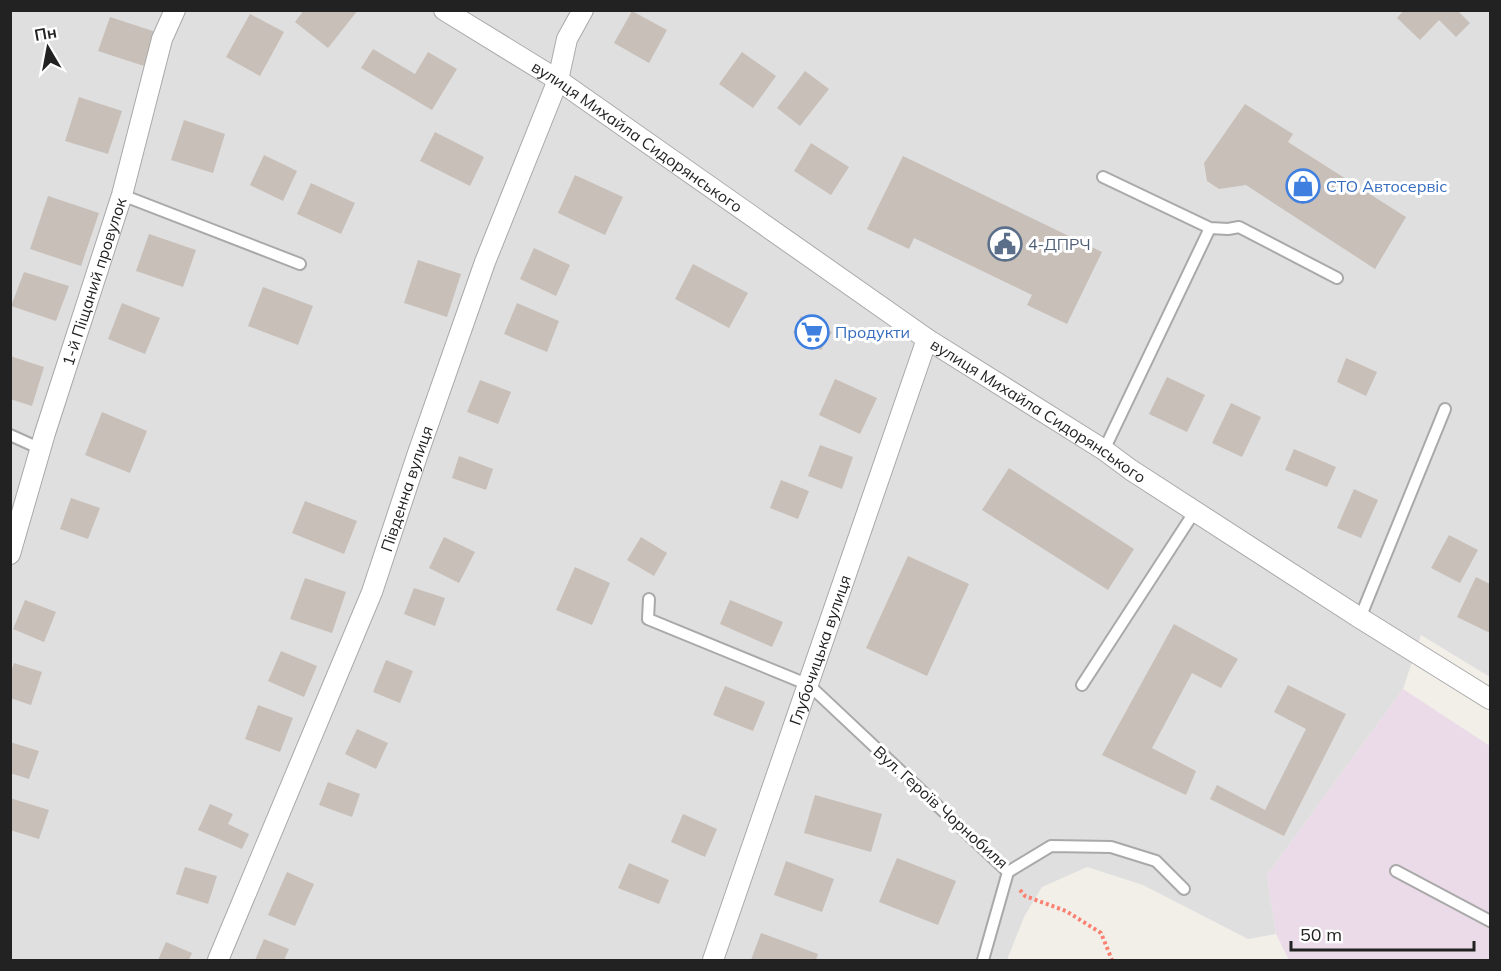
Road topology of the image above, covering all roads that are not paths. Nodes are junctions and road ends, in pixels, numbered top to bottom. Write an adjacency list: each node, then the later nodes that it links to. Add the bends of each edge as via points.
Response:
1 (176, 10): 6 (street, 1-й Піщаний провулок, via 162,39)
2 (444, 10): 4 (street, вулиця Михайла Сидорянського)
3 (583, 10): 4 (street, Південна вулиця, via 567,39)
4 (558, 80): 10 (street, вулиця Михайла Сидорянського); 26 (street, Південна вулиця, via 485,262 372,592)
5 (1103, 177): 7 (lane)
6 (122, 195): 8 (lane); 13 (street, 1-й Піщаний провулок)
7 (1210, 228): 9 (lane, via 1239,227); 14 (lane)
8 (300, 264)
9 (1337, 278)
10 (927, 339): 14 (street, вулиця Михайла Сидорянського); 20 (street, Глубочицька вулиця)
11 (1445, 409): 18 (lane)
12 (10, 435): 13 (lane)
13 (41, 449): 16 (street, 1-й Піщаний провулок)
14 (1104, 450): 15 (street, вулиця Михайла Сидорянського)
15 (1195, 511): 18 (street, вулиця Михайла Сидорянського); 19 (lane)
16 (10, 554)
17 (649, 599): 20 (lane, via 648,619)
18 (1360, 618): 21 (street, вулиця Михайла Сидорянського)
19 (1082, 684)
20 (808, 685): 23 (lane, Вул. Героїв Чорнобиля); 27 (street, Глубочицька вулиця)
21 (1491, 699)
22 (1396, 871): 25 (lane)
23 (1008, 872): 24 (lane, Вул. Героїв Чорнобиля, via 1052,846 1111,847 1156,861); 28 (lane)
24 (1184, 889)
25 (1491, 921)
26 (218, 960)
27 (713, 960)
28 (983, 960)

